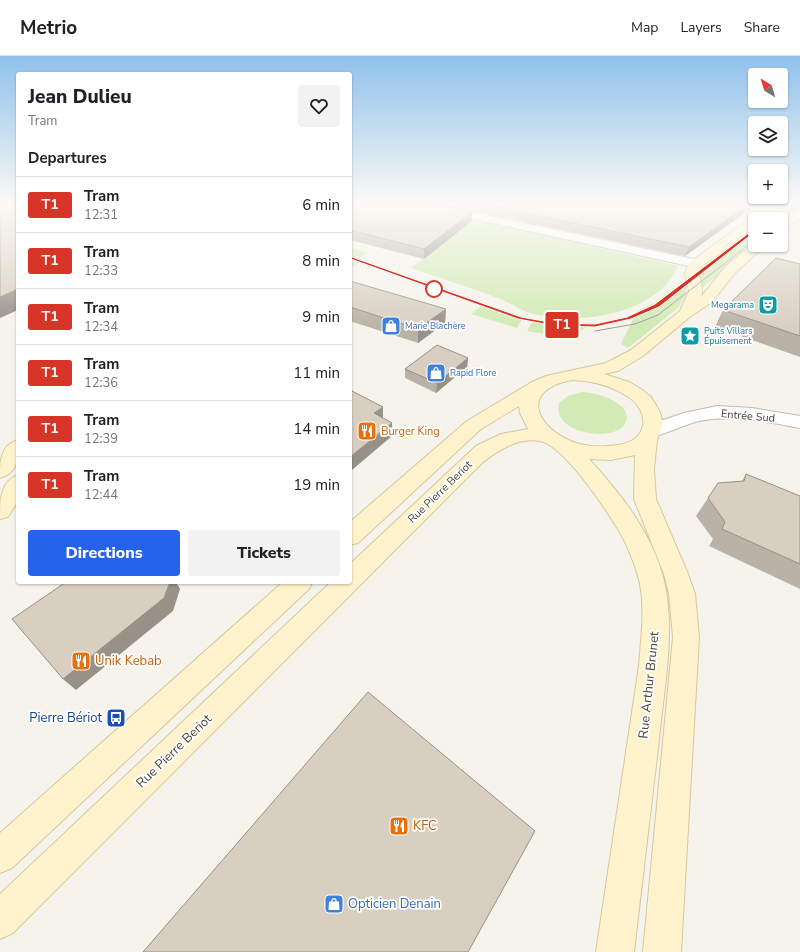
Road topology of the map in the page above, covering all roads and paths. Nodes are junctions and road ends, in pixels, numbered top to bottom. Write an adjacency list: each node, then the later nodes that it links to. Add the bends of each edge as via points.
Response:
1 (613, 246): 4 (street)
2 (722, 246): 4 (street)
3 (752, 252): 5 (street, via 732,269 707,299)
4 (698, 264): 5 (street, via 692,270 696,291)
5 (686, 313): 6 (street)
6 (637, 353): 7 (street, via 612,367); 9 (street, via 627,368)
7 (579, 375): 8 (street, via 553,379); 9 (street, via 600,378)
8 (538, 386): 12 (street, via 529,399 528,408 535,424); 17 (street, via 474,425)
9 (627, 388): 11 (street, via 640,398 651,412 653,422)
10 (800, 422): 11 (street, Entrée Sud, via 724,412 703,414)
11 (649, 435): 12 (street, via 631,449 607,453 589,452); 24 (street, via 644,469 645,499 682,594 686,637)
12 (554, 439): 18 (street, Rue Pierre Beriot, via 513,437 491,446 475,458); 23 (street, Rue Arthur Brunet, via 593,476 639,547 652,584 655,625 652,673)
13 (16, 450): 14 (street)
14 (0, 471)
15 (16, 486): 16 (street)
16 (0, 511)
17 (352, 534)
18 (352, 578)
19 (298, 584): 21 (street)
20 (346, 584): 22 (street, Rue Pierre Beriot)
21 (0, 856)
22 (0, 920)
23 (615, 952)
24 (662, 952)

